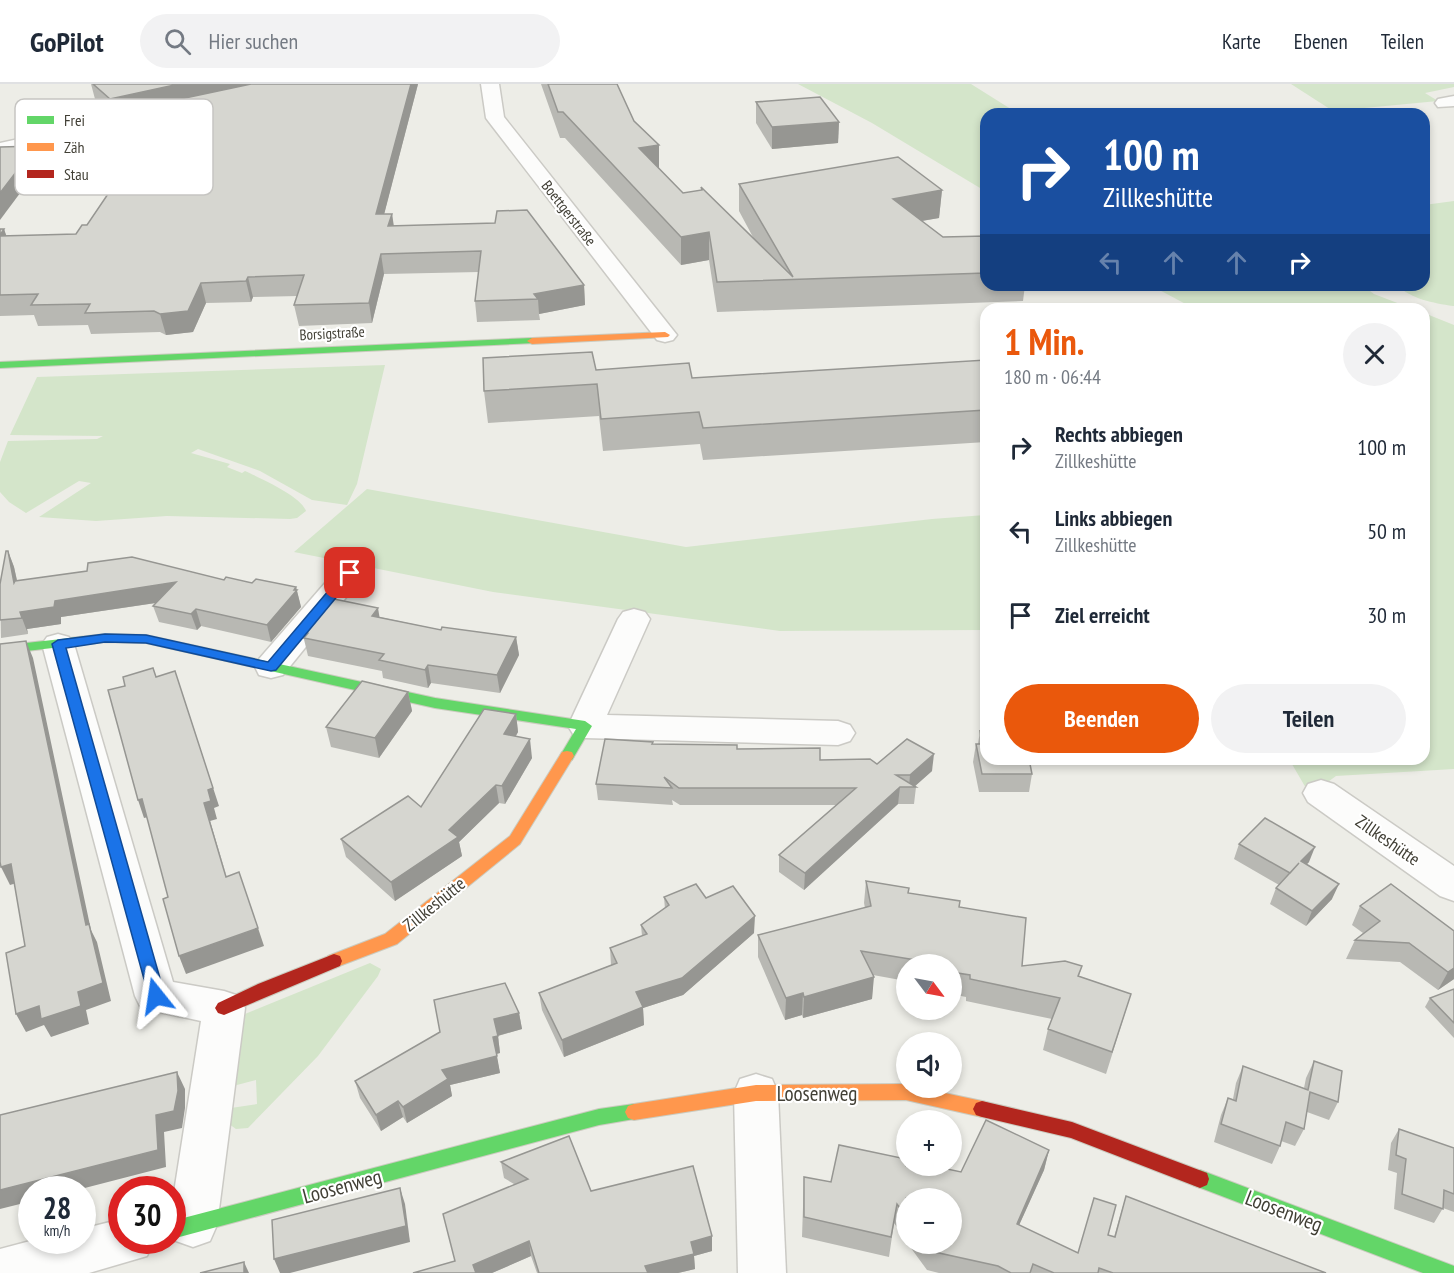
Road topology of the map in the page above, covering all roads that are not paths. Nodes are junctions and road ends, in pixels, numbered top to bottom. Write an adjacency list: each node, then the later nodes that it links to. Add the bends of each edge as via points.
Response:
1 (490, 84): 4 (street, Boettgerstraße, via 495,118)
2 (15, 145): 3 (street)
3 (0, 148)
4 (665, 335): 5 (street, Borsigstraße)
5 (0, 364)
6 (350, 573): 10 (street)
7 (634, 619): 11 (street, Zillkeshütte)
8 (58, 644): 9 (street); 10 (street, via 105,638 146,639); 15 (street, via 156,996)
9 (0, 650)
10 (271, 667): 11 (street, via 435,703)
11 (585, 726): 12 (street); 15 (street, Zillkeshütte, via 515,840 391,939)
12 (838, 733)
13 (1321, 793): 14 (street, Zillkeshütte)
14 (1454, 886)
15 (224, 1008): 17 (street)
16 (756, 1093): 18 (street, Loosenweg, via 600,1117); 21 (street); 22 (street, Loosenweg, via 906,1092 1072,1130)
17 (186, 1212)
18 (186, 1227)
19 (108, 1245): 20 (street)
20 (0, 1272)
21 (762, 1273)
22 (1448, 1273)

